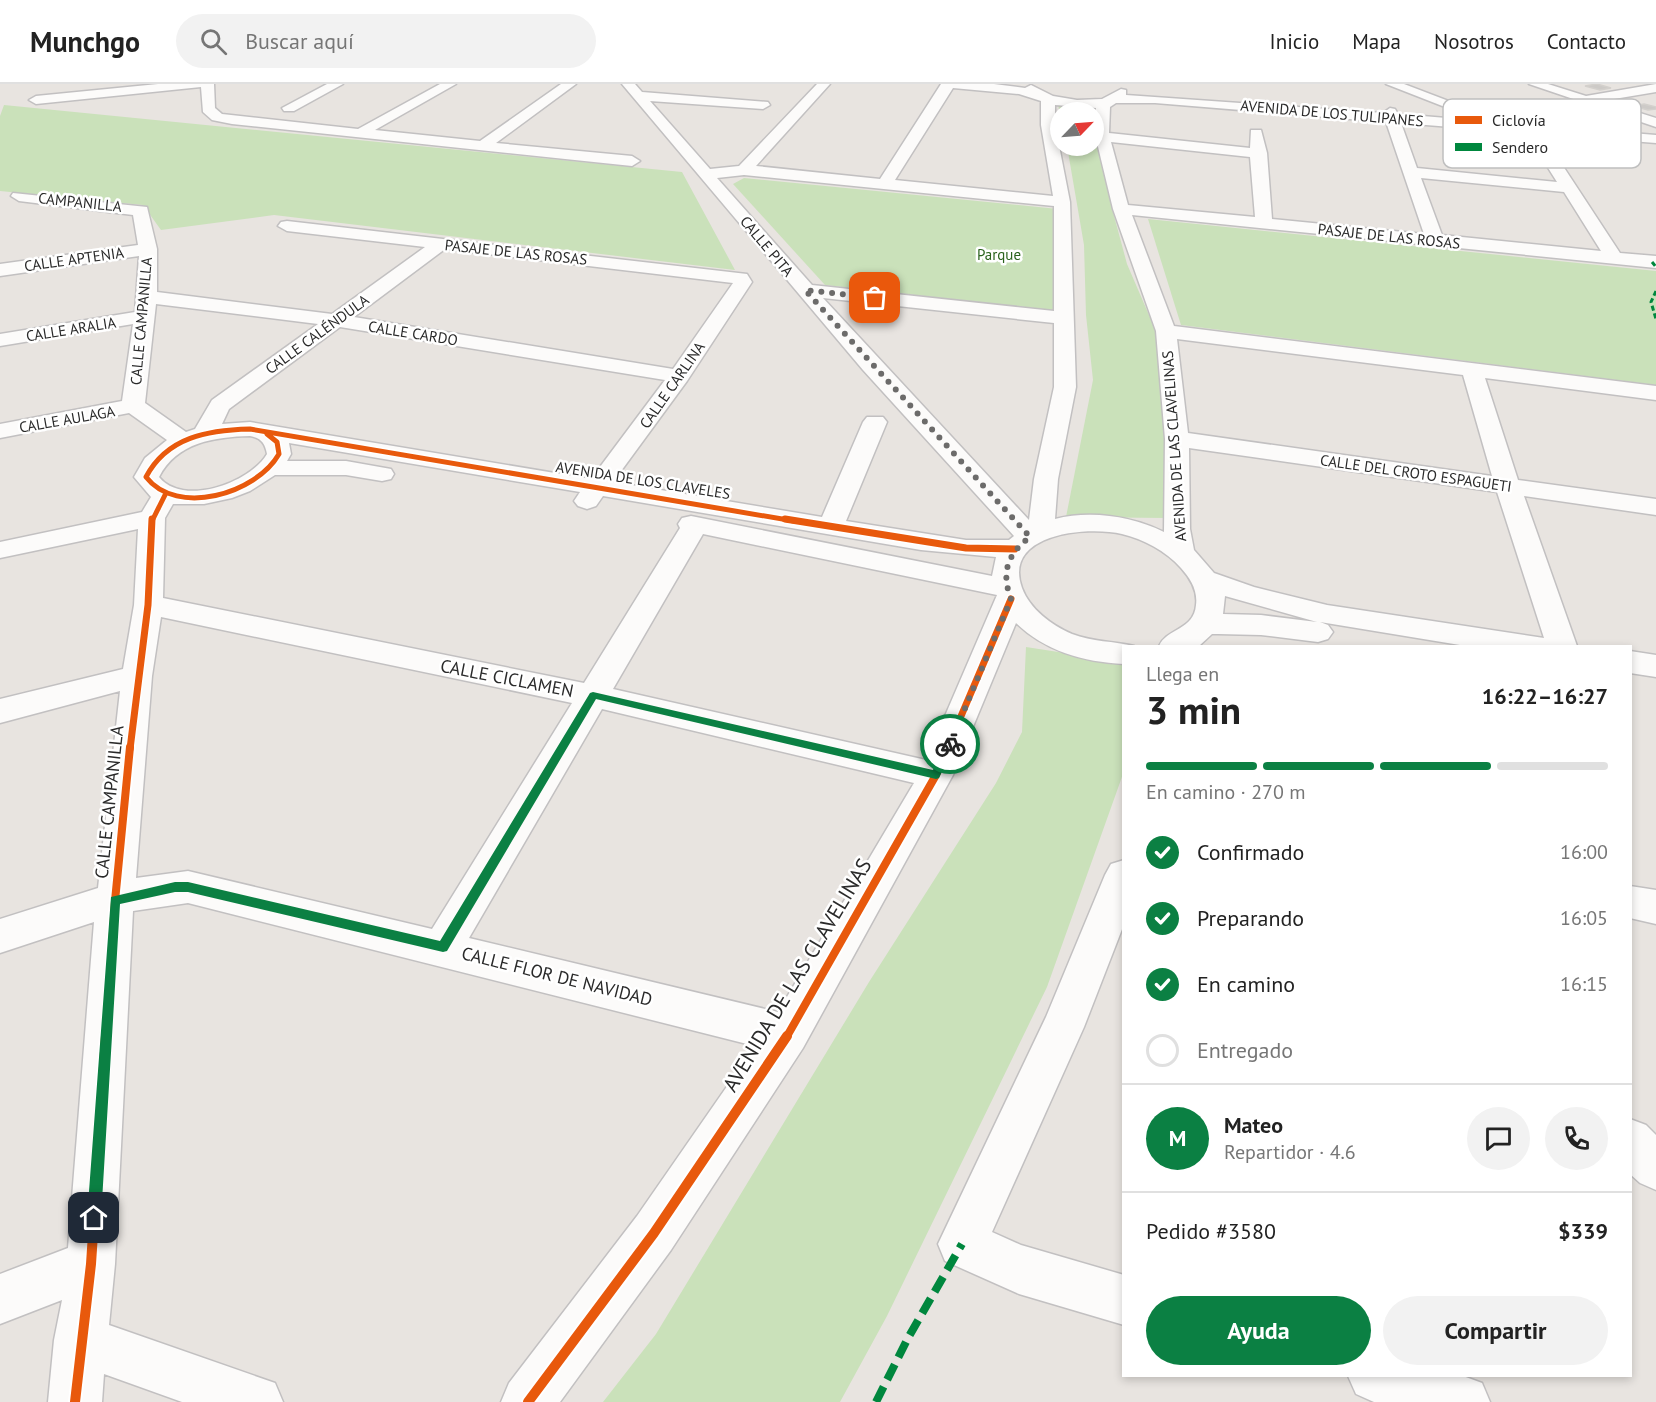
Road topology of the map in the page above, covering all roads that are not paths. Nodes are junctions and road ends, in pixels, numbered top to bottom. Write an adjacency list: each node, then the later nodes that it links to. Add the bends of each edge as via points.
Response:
1 (197, 84): 17 (street)
2 (208, 84): 26 (street, via 208,109 217,117)
3 (337, 84): 22 (street)
4 (450, 84): 30 (street)
5 (570, 84): 35 (street)
6 (824, 84): 39 (street)
7 (948, 84): 12 (street); 42 (street)
8 (1392, 84): 19 (street)
9 (1535, 84): 16 (street)
10 (633, 90): 20 (street); 41 (street, CALLE PITA)
11 (1653, 90): 16 (street)
12 (1039, 93): 13 (street, AVENIDA DE LOS TULIPANES, via 1085,104); 45 (street)
13 (1113, 93): 18 (street, AVENIDA DE LOS TULIPANES)
14 (223, 95): 26 (street, via 222,107)
15 (1292, 97): 21 (street)
16 (1584, 99)
17 (36, 100)
18 (1253, 104): 21 (street, AVENIDA DE LOS TULIPANES); 23 (street, AVENIDA DE LOS TULIPANES); 36 (street)
19 (1443, 104)
20 (763, 105)
21 (1314, 106): 23 (street, AVENIDA DE LOS TULIPANES)
22 (290, 108)
23 (1391, 115): 25 (street, AVENIDA DE LOS TULIPANES); 40 (street)
24 (1641, 118): 27 (street)
25 (1443, 119)
26 (232, 120): 30 (street)
27 (1656, 123)
28 (1641, 131): 29 (street, AVENIDA DE LOS TULIPANES)
29 (1656, 132)
30 (360, 133): 35 (street)
31 (1104, 137): 36 (street)
32 (1641, 138): 33 (street, AVENIDA DE LOS TULIPANES)
33 (1656, 139)
34 (1104, 141): 46 (street, AVENIDA DE LAS CLAVELINAS)
35 (482, 146): 37 (street)
36 (1259, 153): 48 (street)
37 (632, 161)
38 (1555, 168): 43 (street)
39 (744, 170): 41 (street); 42 (street)
40 (1411, 172): 43 (street); 50 (street)
41 (707, 174): 57 (street, CALLE PITA)
42 (884, 185): 45 (street)
43 (1568, 188): 53 (street)
44 (20, 196): 47 (street, CAMPANILLA)
45 (1062, 202): 60 (street)
46 (1121, 209): 48 (street, PASAJE DE LAS ROSAS); 62 (street, AVENIDA DE LAS CLAVELINAS)
47 (141, 211): 52 (street, CALLE CAMPANILLA)
48 (1264, 224): 50 (street, PASAJE DE LAS ROSAS)
49 (287, 226): 51 (street, PASAJE DE LAS ROSAS)
50 (1435, 240): 53 (street, PASAJE DE LAS ROSAS)
51 (441, 244): 56 (street, PASAJE DE LAS ROSAS, via 734,276); 61 (street, CALLE CALÉNDULA)
52 (148, 249): 55 (street, CALLE APTENIA); 58 (street, CALLE CAMPANILLA)
53 (1614, 258): 54 (street, PASAJE DE LAS ROSAS)
54 (1656, 262)
55 (0, 270)
56 (743, 282): 65 (street, CALLE CARLINA)
57 (805, 290): 60 (street); 80 (street, CALLE PITA)
58 (147, 297): 59 (street, CALLE CAMPANILLA); 61 (street, CALLE CARDO)
59 (142, 317): 63 (street, CALLE ARALIA); 67 (street, CALLE CAMPANILLA)
60 (1064, 318): 80 (street, via 1065,387)
61 (334, 321): 65 (street, CALLE CARDO); 71 (street, CALLE CALÉNDULA, via 220,405)
62 (1166, 331): 64 (street); 72 (street, AVENIDA DE LAS CLAVELINAS)
63 (0, 340)
64 (1472, 370): 66 (street); 74 (street)
65 (679, 376): 75 (street, CALLE CARLINA)
66 (1656, 393)
67 (133, 406): 69 (street, CALLE AULAGA); 71 (street, CALLE CAMPANILLA)
68 (875, 422): 79 (street)
69 (0, 431)
70 (267, 434): 71 (street, AVENIDA DE LOS CLAVELES, via 250,429); 73 (street, via 277,442 279,454); 75 (street, AVENIDA DE LOS CLAVELES)
71 (194, 437): 76 (street, via 163,452 151,464 146,477)
72 (1176, 439): 74 (street, CALLE DEL CROTO ESPAGUETI); 82 (street, AVENIDA DE LAS CLAVELINAS)
73 (270, 468): 75 (street, AVENIDA DE LOS CLAVELES, via 346,468); 76 (street, via 244,485)
74 (1508, 487): 77 (street, CALLE DEL CROTO ESPAGUETI); 90 (street)
75 (591, 496): 78 (street, AVENIDA DE LOS CLAVELES); 79 (street, AVENIDA DE LOS CLAVELES)
76 (158, 506): 81 (street); 85 (street, CALLE CAMPANILLA)
77 (1656, 507)
78 (695, 525): 84 (street, AVENIDA DE LOS CLAVELES, via 857,556); 97 (street)
79 (831, 526): 80 (street, AVENIDA DE LOS CLAVELES, via 921,542)
80 (1029, 540): 82 (street, AVENIDA DE LOS CLAVELES, via 1069,525 1111,525 1152,537); 84 (street, AVENIDA DE LAS CLAVELINAS, via 1006,568)
81 (0, 550)
82 (1181, 553): 83 (street, AVENIDA DE LOS CLAVELES)
83 (1204, 579): 86 (street, via 1211,603); 89 (street, via 1319,615)
84 (1009, 594): 91 (street, via 1024,616 1054,637 1092,651); 99 (street, AVENIDA DE LAS CLAVELINAS)
85 (147, 605): 94 (street, CALLE CAMPANILLA); 97 (street, CALLE CICLAMEN)
86 (1204, 626): 87 (street); 88 (street, via 1220,623 1286,627)
87 (1176, 645)
88 (1408, 645)
89 (1530, 645)
90 (1562, 645)
91 (1122, 654)
92 (1632, 662): 93 (street)
93 (1656, 666)
94 (137, 676): 98 (street); 101 (street, CALLE CAMPANILLA)
95 (1632, 680): 96 (street)
96 (1656, 684)
97 (593, 696): 99 (street, CALLE CICLAMEN); 105 (street)
98 (0, 711)
99 (936, 775): 106 (street, AVENIDA DE LAS CLAVELINAS)
100 (1122, 880): 111 (street, via 1063,1027 962,1244 1019,1269)
101 (115, 901): 104 (street, CALLE FLOR DE NAVIDAD); 105 (street, CALLE FLOR DE NAVIDAD, via 188,887); 109 (street, CALLE CAMPANILLA)
102 (1632, 902): 103 (street)
103 (1656, 907)
104 (0, 936)
105 (443, 947): 106 (street, CALLE FLOR DE NAVIDAD)
106 (788, 1034): 116 (street, AVENIDA DE LAS CLAVELINAS, via 654,1233)
107 (1632, 1143): 108 (street)
108 (1656, 1167)
109 (91, 1264): 110 (street); 112 (street, CALLE CAMPANILLA)
110 (0, 1299)
111 (1122, 1299)
112 (80, 1340): 114 (street, CALLE CAMPANILLA); 115 (street)
113 (1377, 1377): 117 (street)
114 (75, 1402)
115 (256, 1402)
116 (528, 1402)
117 (1463, 1402)

